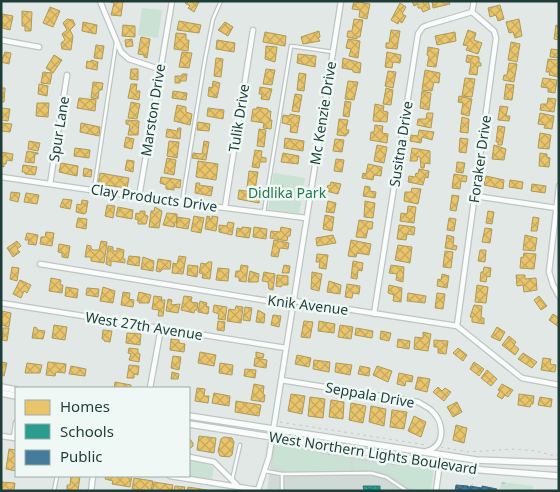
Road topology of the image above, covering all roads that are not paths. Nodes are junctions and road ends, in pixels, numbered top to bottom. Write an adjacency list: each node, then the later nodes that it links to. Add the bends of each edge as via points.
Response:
1 (100, 1): 9 (street)
2 (172, 1): 12 (street, Marston Drive)
3 (222, 1): 20 (lane, via 213,19 204,59)
4 (341, 1): 11 (street, Mc Kenzie Drive)
5 (474, 1): 6 (street)
6 (472, 12): 18 (street, Foraker Drive, via 494,31 496,38); 29 (street, Susitna Drive, via 423,27 418,34)
7 (253, 30): 21 (street, Tulik Drive)
8 (1, 40): 10 (street)
9 (116, 42): 12 (street, via 124,56); 17 (lane)
10 (39, 47)
11 (333, 52): 23 (lane, via 291,46); 24 (street, Mc Kenzie Drive)
12 (159, 69): 19 (street, Marston Drive)
13 (67, 75): 15 (street, Spur Lane)
14 (1, 177): 15 (street, Clay Products Drive)
15 (50, 184): 17 (street, Clay Products Drive)
16 (559, 186): 22 (street)
17 (94, 190): 19 (street, Clay Products Drive)
18 (475, 196): 22 (street); 30 (street, Foraker Drive)
19 (139, 197): 20 (street, Clay Products Drive)
20 (182, 202): 21 (street, Clay Products Drive)
21 (225, 208): 23 (street, Clay Products Drive)
22 (556, 208): 26 (street, via 549,272)
23 (264, 212): 24 (street, Clay Products Drive)
24 (306, 218): 27 (street, Mc Kenzie Drive)
25 (40, 264): 27 (street, Knik Avenue, via 287,304)
26 (559, 296)
27 (294, 301): 29 (street, Knik Avenue); 32 (street, Mc Kenzie Drive)
28 (1, 303): 31 (street, West 27th Avenue)
29 (374, 314): 30 (street, Knik Avenue)
30 (457, 326): 34 (street, via 522,378)
31 (161, 328): 32 (street, West 27th Avenue); 35 (street)
32 (286, 348): 33 (street, Mc Kenzie Drive)
33 (281, 380): 42 (street, Mc Kenzie Drive); 47 (street, Seppala Drive, via 418,402 426,406 442,426 436,446)
34 (559, 386)
35 (150, 387)
36 (1, 388): 37 (street)
37 (15, 390)
38 (1, 394): 39 (street)
39 (15, 396)
40 (190, 416): 42 (street, West Northern Lights Boulevard)
41 (190, 424): 44 (street, West Northern Lights Boulevard)
42 (274, 426): 44 (street, Mc Kenzie Drive); 47 (street, West Northern Lights Boulevard)
43 (1, 436): 45 (street)
44 (272, 437): 51 (street, West Northern Lights Boulevard); 52 (street, Mc Kenzie Drive)
45 (15, 438)
46 (240, 445): 58 (lane)
47 (422, 452): 48 (street, West Northern Lights Boulevard)
48 (440, 455): 50 (street, West Northern Lights Boulevard, via 476,460); 51 (street)
49 (190, 457): 58 (street, via 214,462)
50 (559, 463)
51 (439, 464): 54 (street, West Northern Lights Boulevard); 65 (street)
52 (265, 471): 53 (lane); 60 (street, Mc Kenzie Drive)
53 (282, 474): 63 (lane); 64 (lane, via 371,473 386,477)
54 (559, 476)
55 (56, 477): 61 (lane)
56 (93, 477): 62 (street)
57 (177, 477): 59 (street)
58 (232, 480): 59 (street)
59 (238, 486): 60 (street)
60 (258, 490)
61 (54, 491)
62 (90, 491)
63 (282, 491)
64 (407, 491)
65 (436, 491)

